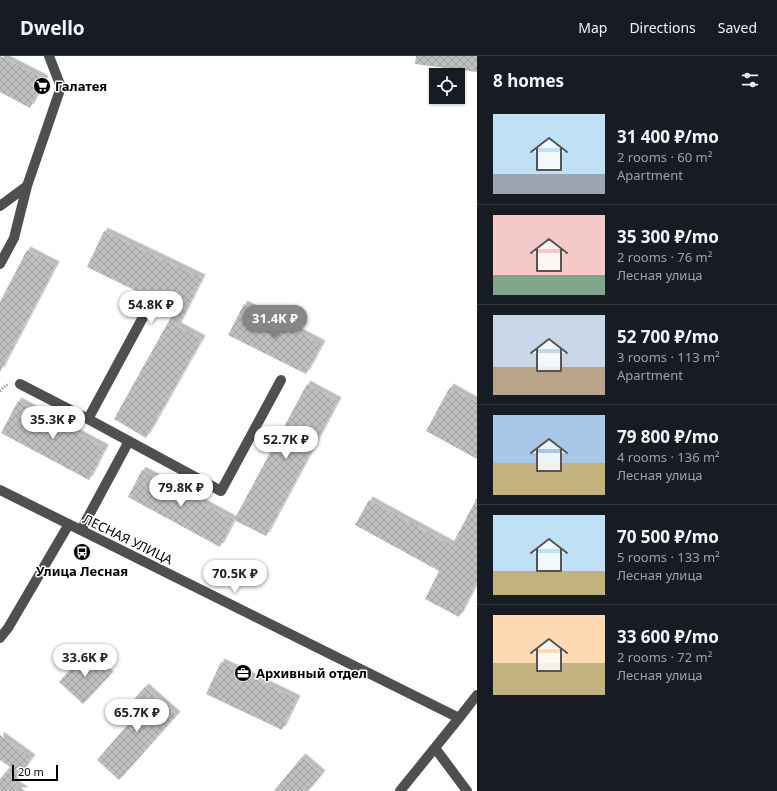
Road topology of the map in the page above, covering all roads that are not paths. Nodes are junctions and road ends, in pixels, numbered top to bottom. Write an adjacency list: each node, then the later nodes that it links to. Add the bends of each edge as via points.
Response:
1 (49, 56): 2 (street, via 61,87)
2 (28, 186): 3 (street); 4 (street, via 14,238)
3 (0, 206)
4 (0, 264)
5 (148, 308): 8 (street)
6 (281, 380): 9 (street, via 222,491)
7 (20, 384): 8 (street)
8 (88, 419): 9 (street)
9 (129, 441): 12 (street)
10 (0, 490): 11 (street, ЛЕСНАЯ УЛИЦА)
11 (69, 524): 12 (street, ЛЕСНАЯ УЛИЦА); 13 (street)
12 (81, 530): 15 (street, ЛЕСНАЯ УЛИЦА)
13 (0, 638)
14 (477, 695): 15 (street)
15 (459, 718): 16 (street)
16 (435, 748): 17 (street); 18 (street)
17 (400, 791)
18 (467, 791)

